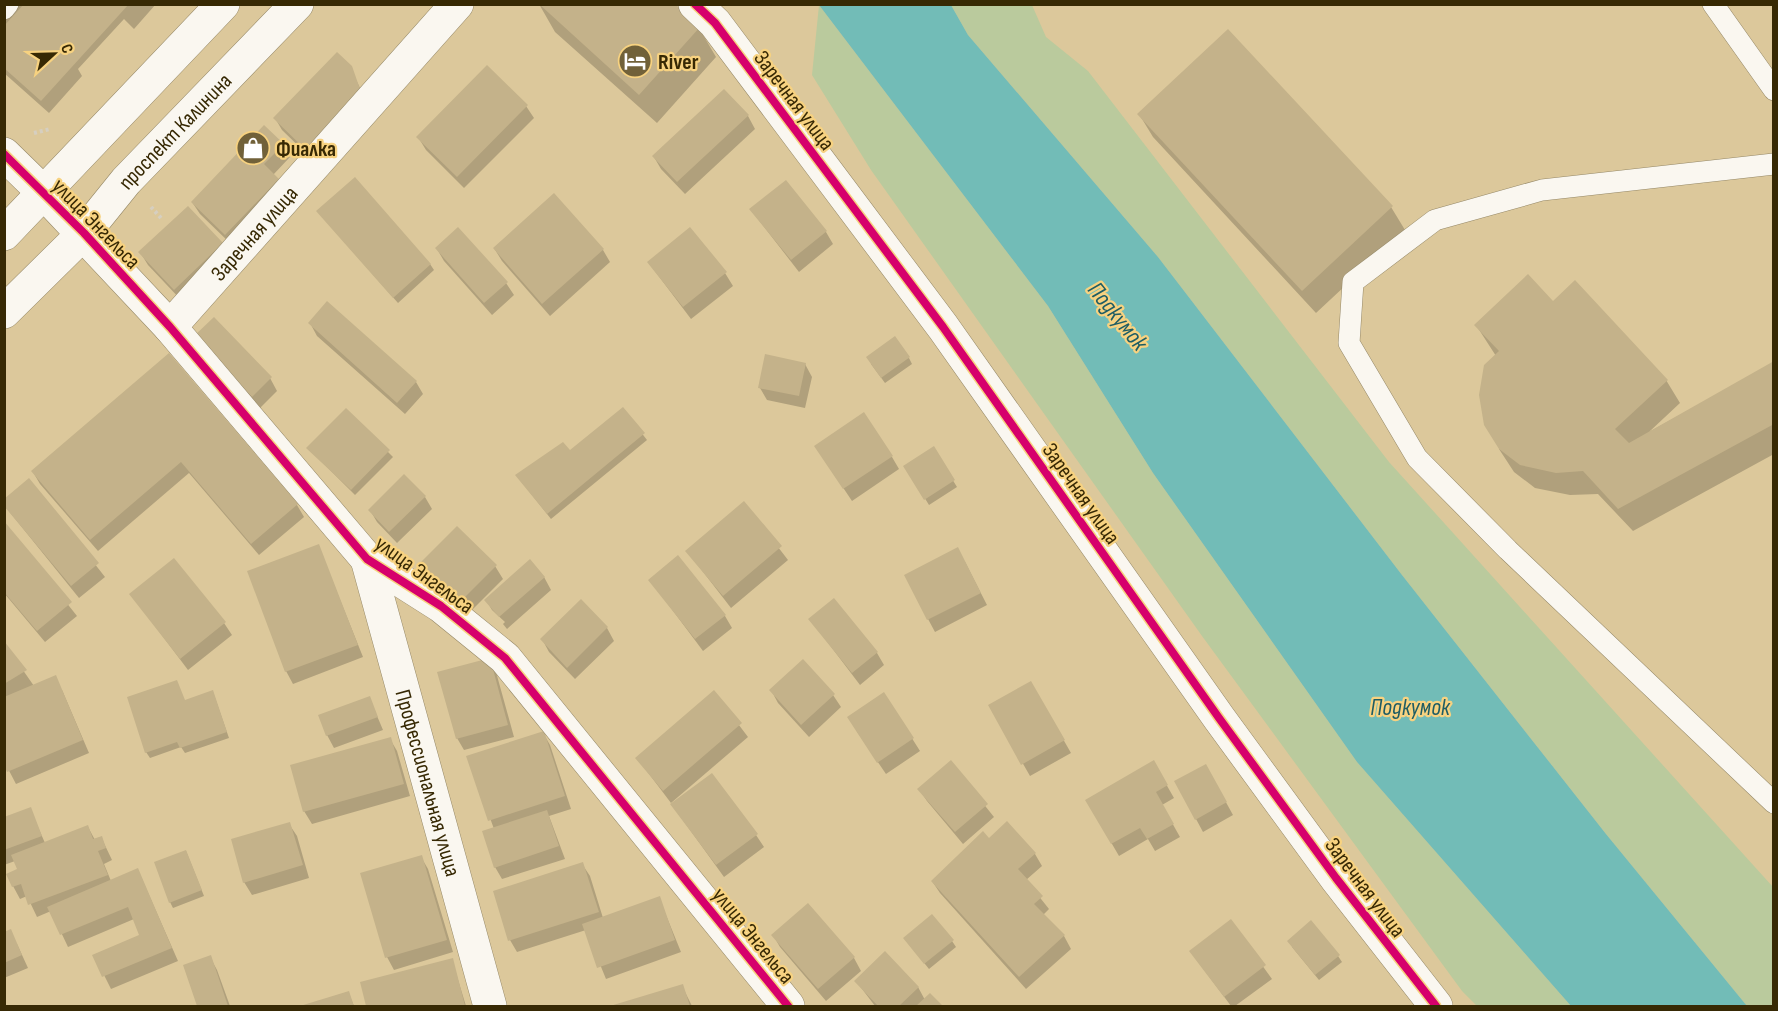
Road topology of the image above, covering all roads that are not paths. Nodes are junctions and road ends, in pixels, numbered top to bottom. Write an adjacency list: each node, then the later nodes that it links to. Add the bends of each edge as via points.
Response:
1 (8, 4): 7 (lane)
2 (224, 4): 11 (street, via 87,145)
3 (297, 4): 12 (street, проспект Калинина, via 126,181)
4 (458, 4): 15 (street, Заречная улица)
5 (695, 4): 20 (street, Заречная улица, via 715,23 943,327 1219,718)
6 (1713, 4): 8 (lane)
7 (4, 9)
8 (1773, 90)
9 (4, 154): 11 (street, улица Энгельса)
10 (1773, 164): 17 (lane, via 1542,190 1435,220 1353,282 1349,343 1418,458 1508,550)
11 (45, 194): 12 (street, улица Энгельса); 13 (street)
12 (84, 233): 14 (street, проспект Калинина); 15 (street, улица Энгельса)
13 (4, 234)
14 (4, 312)
15 (170, 327): 16 (street, улица Энгельса)
16 (367, 559): 18 (street, Профессиональная улица); 19 (street, улица Энгельса, via 441,606 505,658)
17 (1773, 803)
18 (490, 1006)
19 (788, 1006)
20 (1436, 1006)

